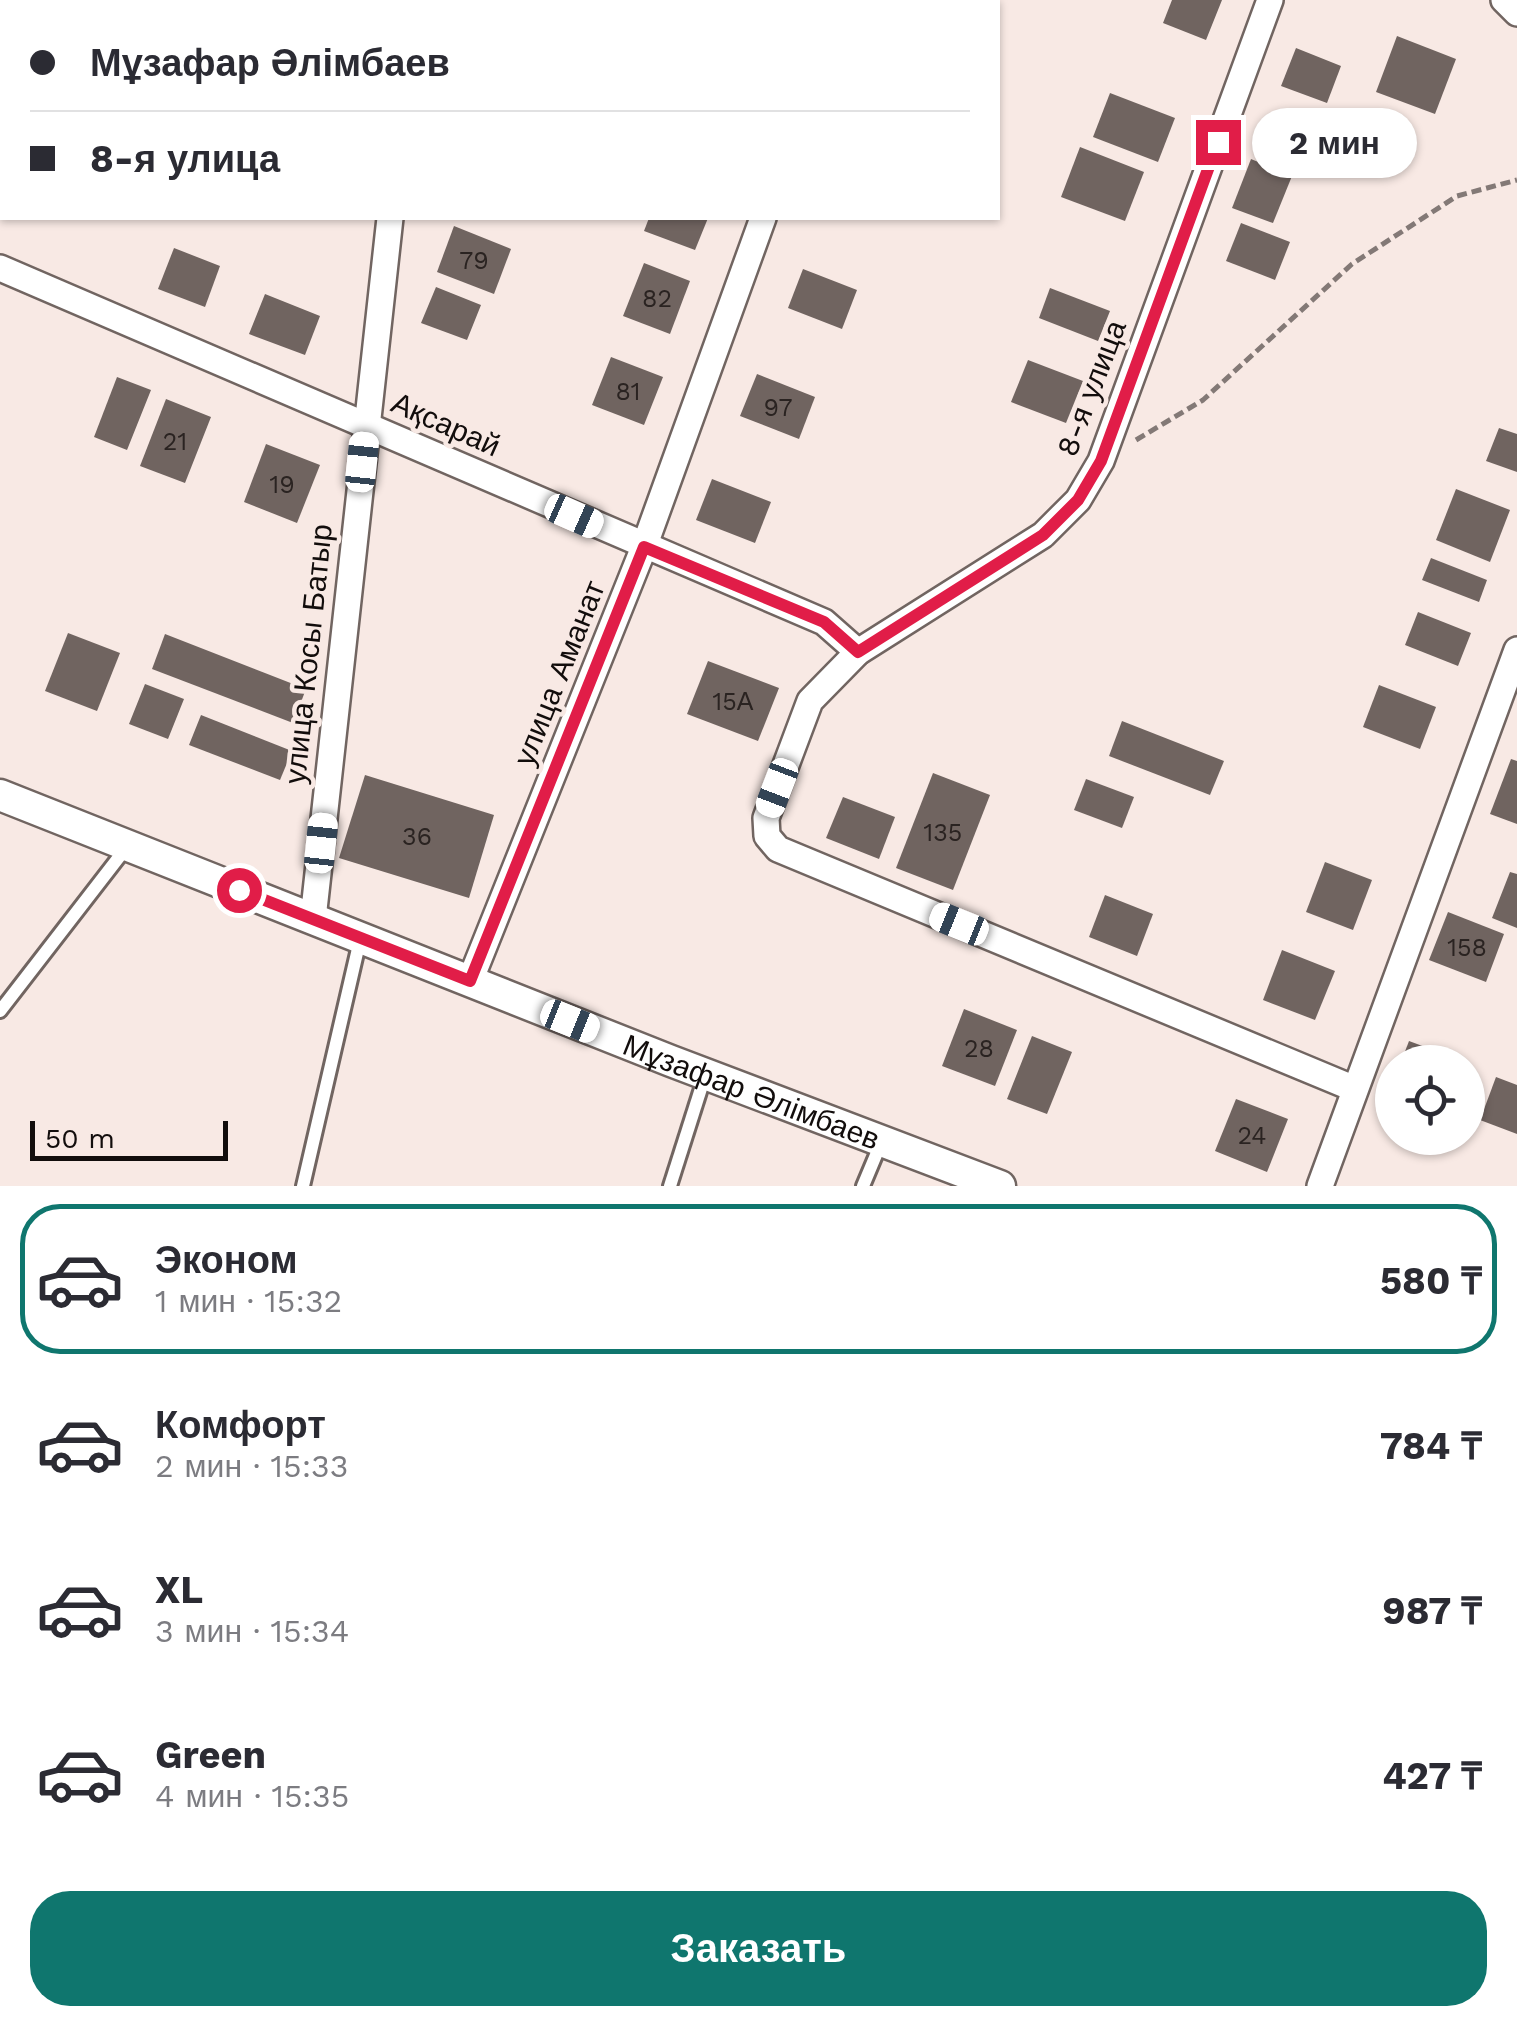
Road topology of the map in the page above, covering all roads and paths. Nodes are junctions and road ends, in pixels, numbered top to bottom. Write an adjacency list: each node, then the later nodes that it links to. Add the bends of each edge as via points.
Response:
1 (1270, 0): 9 (street, 8-я улица)
2 (1504, 0): 3 (street)
3 (1517, 13)
4 (1517, 180): 9 (path, via 1457,196 1352,264 1203,400)
5 (390, 220): 8 (street, улица Косы Батыр)
6 (762, 220): 10 (street, улица Аманат)
7 (0, 268): 8 (street, Ақсарай)
8 (366, 424): 10 (street, Ақсарай); 15 (street, улица Косы Батыр)
9 (1101, 461): 12 (street, 8-я улица, via 1078,500 1043,535)
10 (644, 547): 12 (street, Ақсарай, via 824,622); 17 (street, улица Аманат)
11 (1517, 650): 20 (street)
12 (858, 652): 20 (street, 8-я улица, via 810,701 766,818 766,836 778,849)
13 (0, 795): 14 (street, Мұзафар Әлімбаев)
14 (128, 846): 15 (street, Мұзафар Әлімбаев); 18 (lane)
15 (313, 919): 16 (street, Мұзафар Әлімбаев)
16 (360, 938): 17 (street, Мұзафар Әлімбаев); 22 (lane)
17 (470, 981): 19 (street, Мұзафар Әлімбаев)
18 (0, 1012)
19 (706, 1074): 21 (street, Мұзафар Әлімбаев); 23 (lane)
20 (1355, 1088): 26 (street)
21 (882, 1141): 24 (lane); 25 (street, Мұзафар Әлімбаев)
22 (302, 1186)
23 (670, 1186)
24 (863, 1186)
25 (1000, 1186)
26 (1320, 1186)

